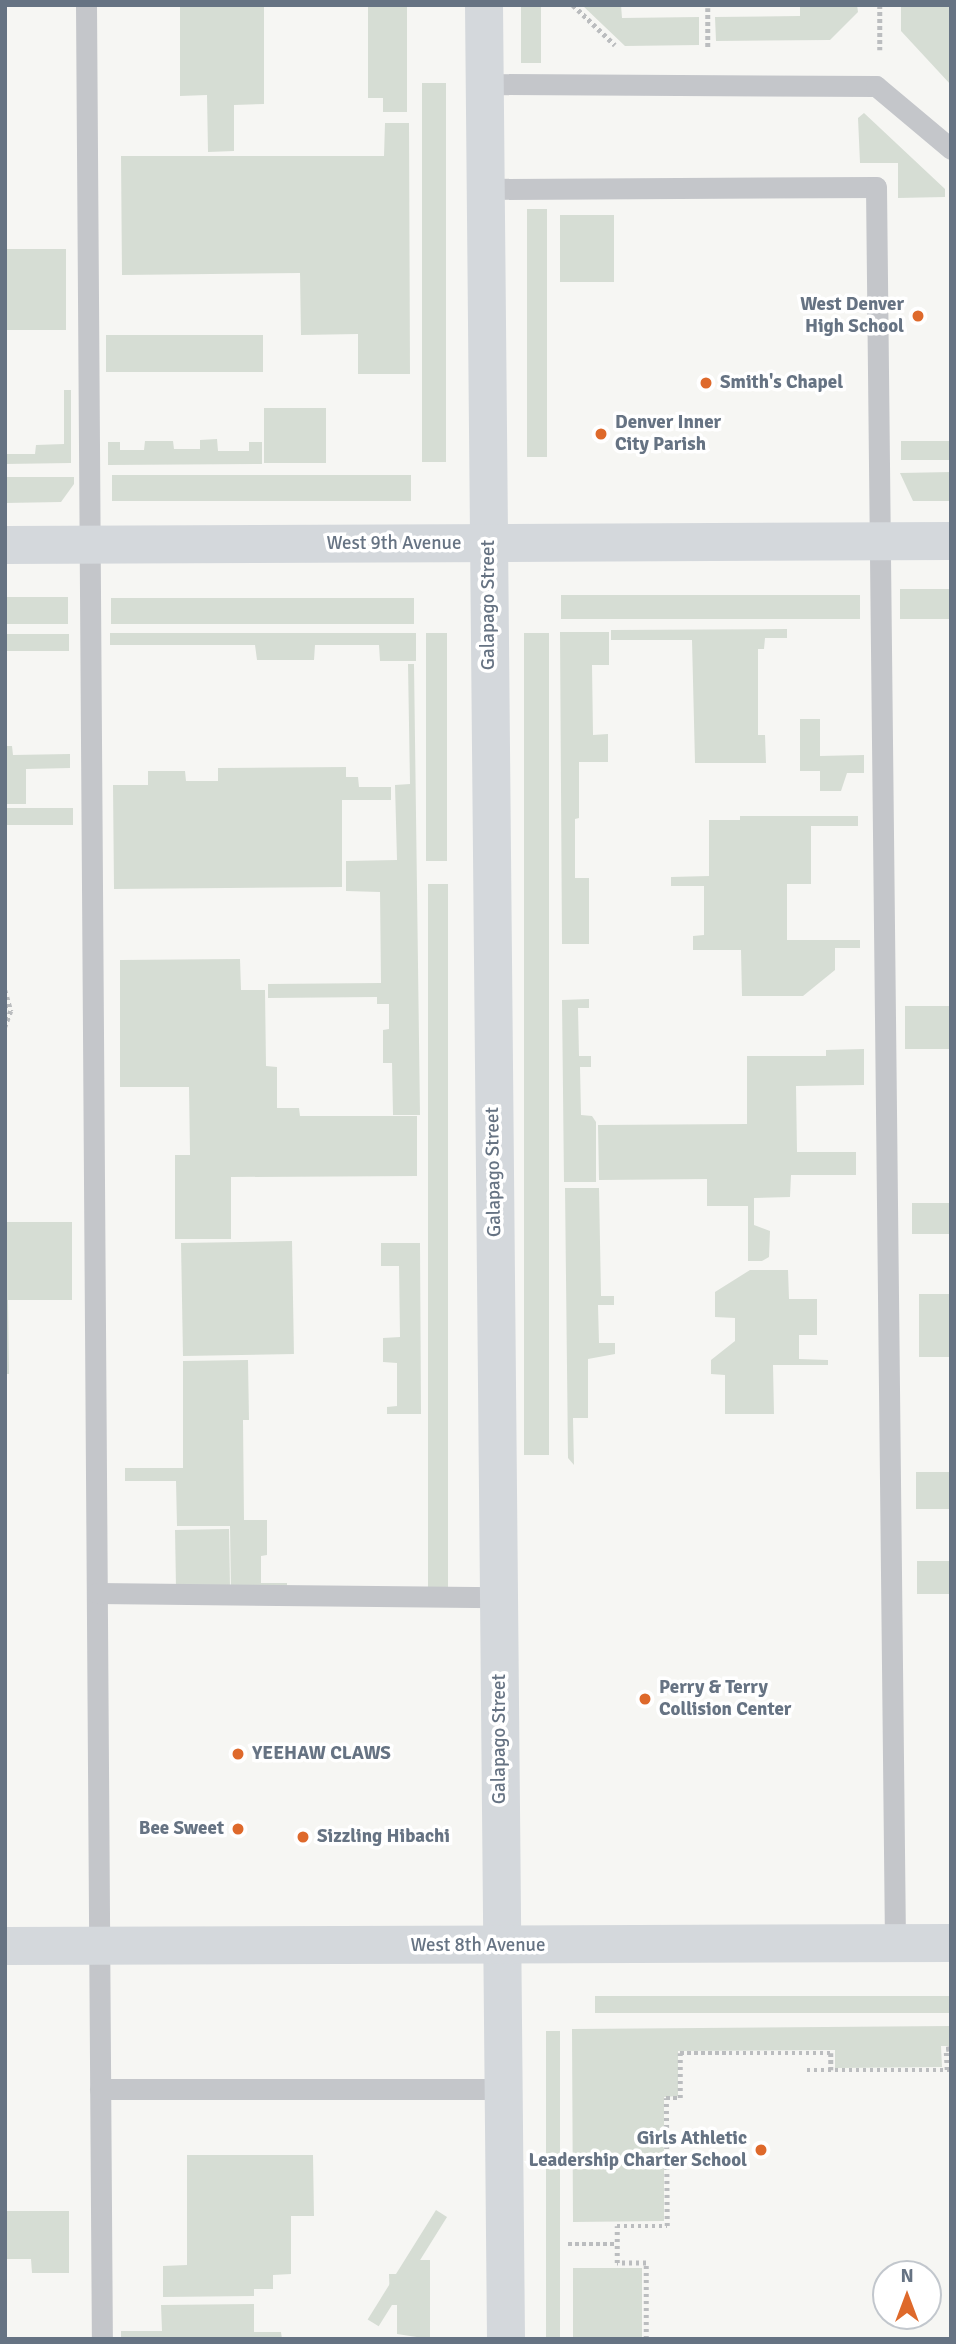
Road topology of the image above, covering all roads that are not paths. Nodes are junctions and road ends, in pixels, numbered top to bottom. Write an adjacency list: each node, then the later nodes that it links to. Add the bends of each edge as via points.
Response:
1 (86, 5): 10 (lane)
2 (484, 5): 3 (street, Galapago Street)
3 (485, 84): 4 (lane, via 876,86); 5 (street, Galapago Street)
4 (951, 149)
5 (485, 189): 6 (lane, via 876,187); 8 (street, Galapago Street)
6 (880, 541): 7 (street, West 9th Avenue); 8 (street, West 9th Avenue); 13 (lane)
7 (951, 541)
8 (489, 543): 10 (street, West 9th Avenue); 12 (street, Galapago Street)
9 (5, 545): 10 (street, West 9th Avenue)
10 (90, 545): 11 (lane)
11 (97, 1593): 12 (lane); 16 (lane)
12 (499, 1597): 17 (street, Galapago Street)
13 (895, 1943): 14 (street, West 8th Avenue); 17 (street, West 8th Avenue)
14 (951, 1943)
15 (5, 1946): 16 (street, West 8th Avenue)
16 (99, 1946): 17 (street, West 8th Avenue); 18 (lane)
17 (502, 1946): 19 (street, Galapago Street)
18 (100, 2089): 19 (lane); 20 (lane)
19 (503, 2089): 21 (street, Galapago Street)
20 (102, 2339)
21 (506, 2339)

